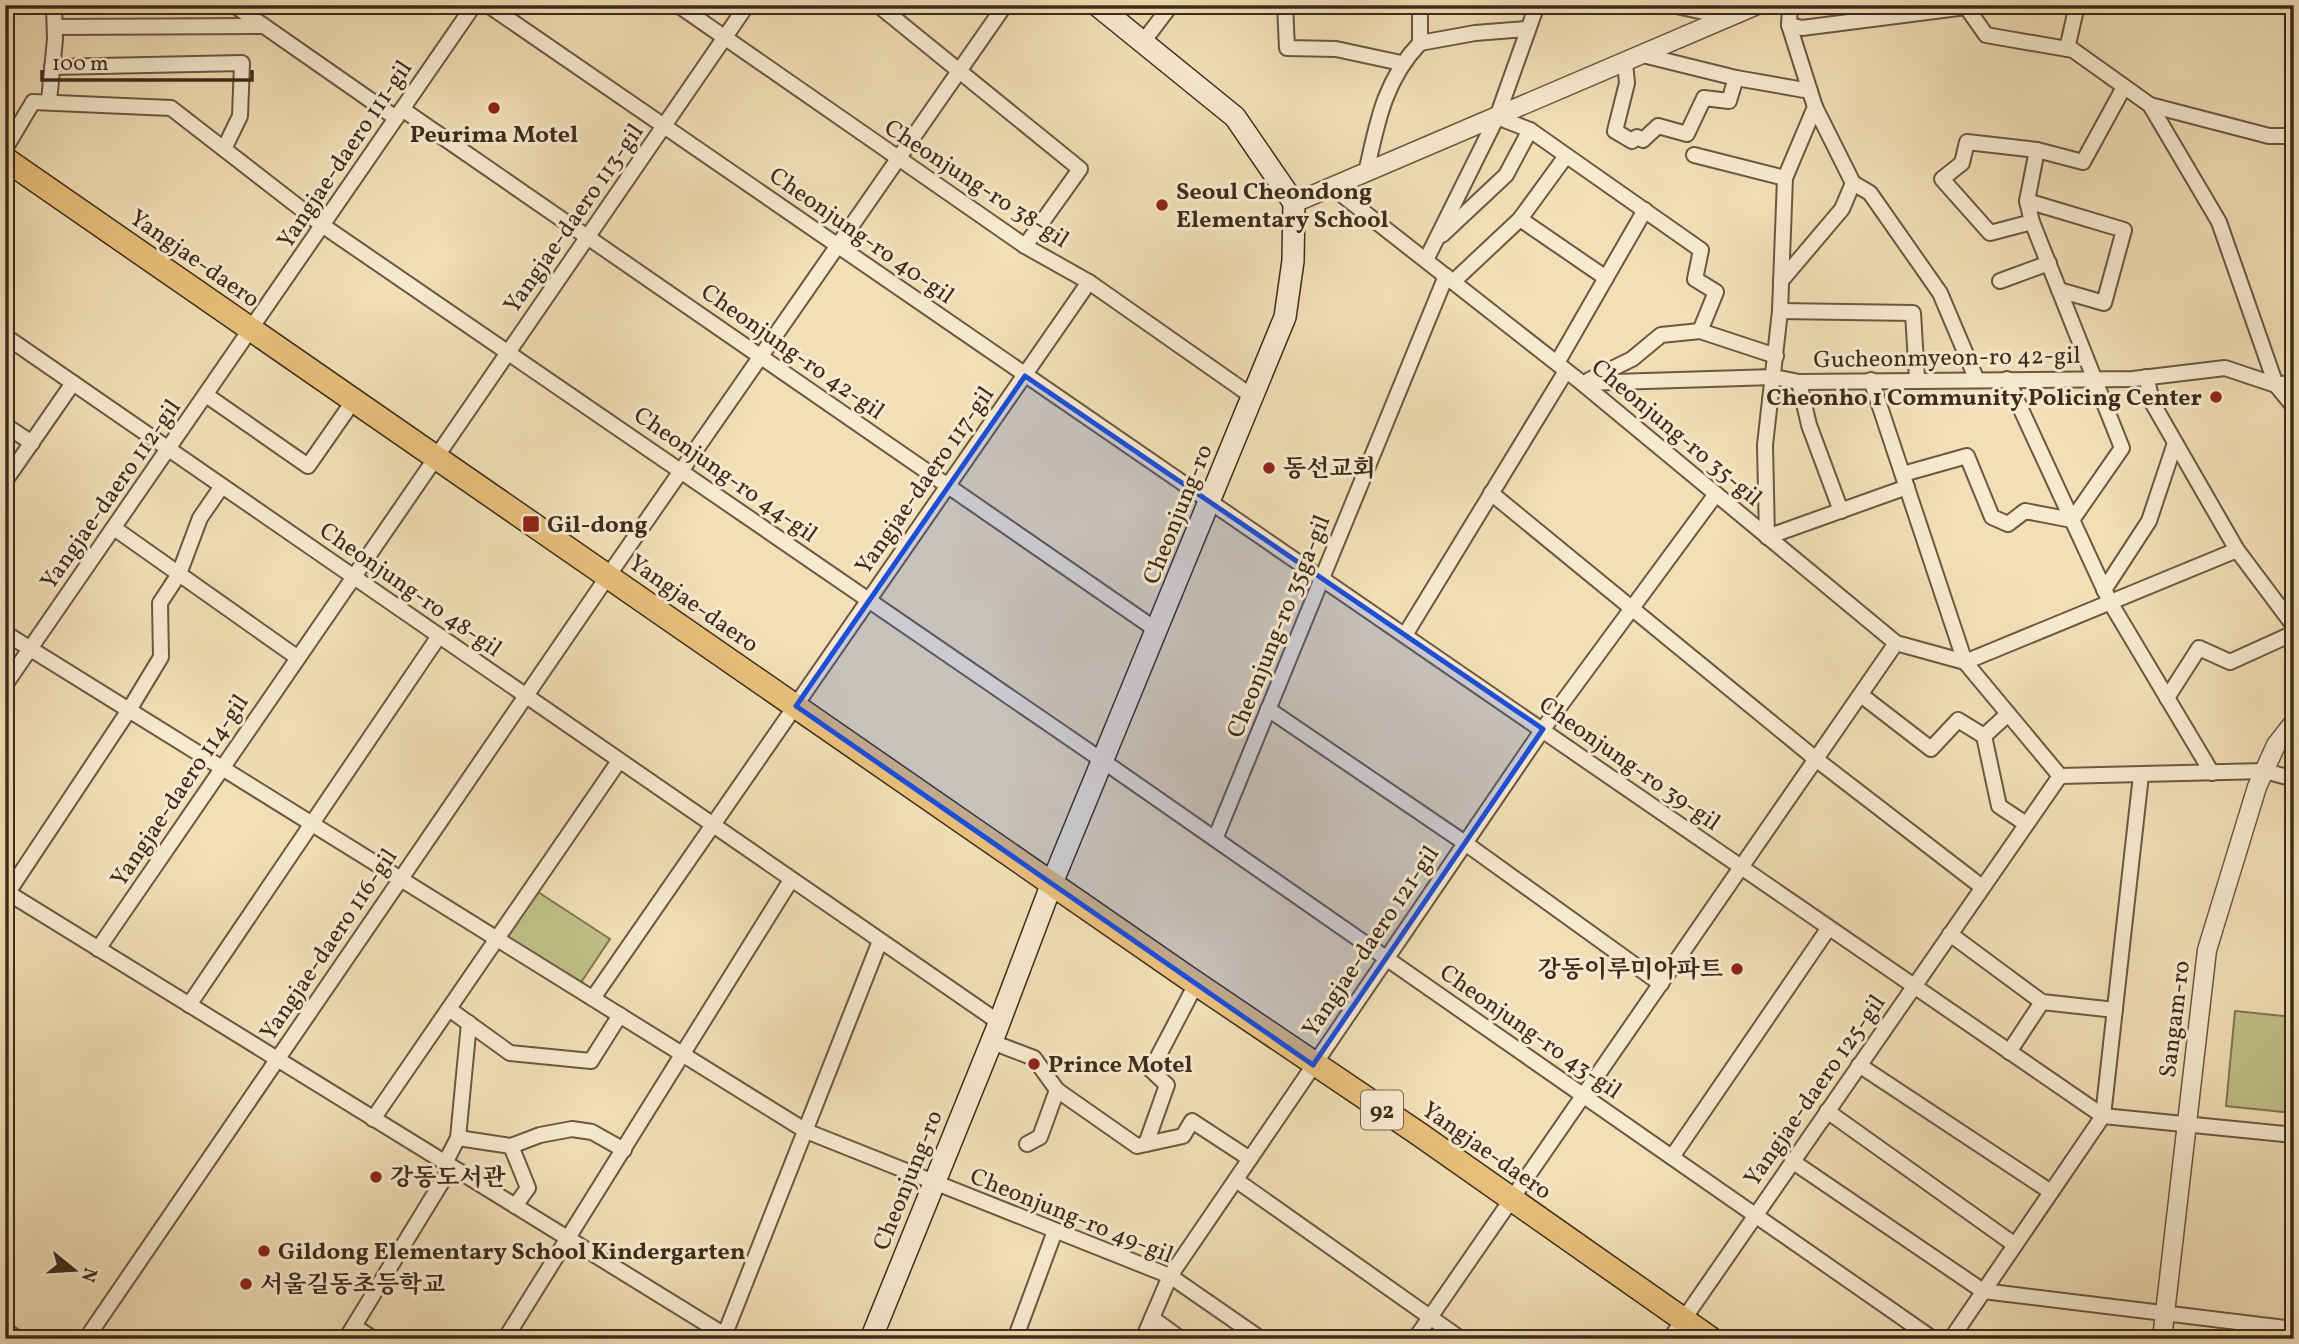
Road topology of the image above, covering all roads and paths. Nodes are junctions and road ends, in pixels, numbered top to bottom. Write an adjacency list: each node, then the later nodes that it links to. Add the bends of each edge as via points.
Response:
1 (54, 5): 22 (street)
2 (234, 5): 21 (street, Cheonjung-ro 42-gil)
3 (474, 5): 39 (street, Yangjae-daero 111-gil)
4 (488, 5): 41 (street, Cheonjung-ro 40-gil)
5 (678, 5): 24 (street, Cheonjung-ro 38-gil)
6 (747, 5): 24 (street, Yangjae-daero 113-gil)
7 (878, 5): 32 (street)
8 (1005, 5): 32 (street, Yangjae-daero 116-gil)
9 (1097, 5): 25 (main road)
10 (1171, 5): 25 (street)
11 (1285, 5): 29 (street, via 1287,48 1336,49)
12 (1420, 5): 26 (street)
13 (1537, 5): 23 (street)
14 (1672, 5): 19 (street)
15 (1757, 5): 19 (street)
16 (1790, 5): 20 (street)
17 (2077, 5): 27 (street)
18 (1966, 6): 20 (street, via 1802,28); 27 (street, via 1986,35)
19 (1728, 11): 28 (street)
20 (1789, 25): 35 (street)
21 (264, 26): 22 (street); 39 (street, Cheonjung-ro 42-gil)
22 (55, 27): 31 (street)
23 (1527, 29): 26 (street); 40 (street)
24 (724, 38): 41 (street, Yangjae-daero 113-gil); 50 (street, Cheonjung-ro 38-gil)
25 (1143, 42): 56 (main road, via 1235,117)
26 (1420, 43): 29 (street)
27 (2067, 49): 34 (street)
28 (1643, 55): 30 (street); 33 (street)
29 (1401, 63): 51 (street, via 1384,104)
30 (1625, 63): 33 (street, via 1627,83 1615,131 1632,141 1643,140 1658,126 1686,134 1704,98 1729,101); 40 (street)
31 (52, 67): 36 (street); 45 (street, via 242,64 240,116)
32 (958, 72): 50 (street, Yangjae-daero 116-gil); 64 (street, via 1080,169)
33 (1735, 78): 35 (street)
34 (2124, 87): 37 (street); 46 (street, via 2083,162)
35 (1810, 91): 38 (street)
36 (48, 101): 44 (street, via 33,102); 45 (street, Cheonjung-ro 44-gil, via 171,108)
37 (2150, 105): 43 (street, via 2269,136); 93 (street, via 2219,222)
38 (1815, 107): 52 (street); 53 (street)
39 (399, 113): 60 (street, Yangjae-daero 111-gil); 61 (street, Cheonjung-ro 42-gil)
40 (1497, 117): 42 (street); 51 (street); 62 (street)
41 (664, 126): 61 (street, Yangjae-daero 113-gil); 63 (street, Cheonjung-ro 40-gil)
42 (1530, 130): 48 (street); 62 (street, via 1506,175)
43 (2294, 136)
44 (5, 149)
45 (224, 149): 60 (street, Cheonjung-ro 44-gil)
46 (2037, 150): 55 (street); 59 (street, via 1967,142 1962,163 1942,179 1990,233)
47 (1693, 155): 52 (street)
48 (1566, 156): 57 (street); 58 (street)
49 (5, 159): 74 (main road, Yangjae-daero / 92)
50 (898, 159): 63 (street, Yangjae-daero 116-gil); 64 (street, Cheonjung-ro 38-gil)
51 (1366, 173): 54 (street)
52 (1785, 178): 69 (street)
53 (1853, 183): 69 (street, via 1842,209); 86 (street, via 1870,193 1940,293)
54 (1332, 187): 56 (street); 65 (street, Cheonjung-ro 35-gil)
55 (2028, 201): 59 (street); 72 (street, via 2124,230 2104,303)
56 (1294, 203): 95 (main road, Cheonjung-ro, via 1293,261 1285,317)
57 (1645, 211): 67 (street, Cheonjung-ro 35-gil); 75 (street, via 1701,250 1695,279 1716,292)
58 (1520, 219): 67 (street); 68 (street)
59 (2032, 222): 66 (street)
60 (322, 225): 74 (street, Yangjae-daero 111-gil); 77 (street, Cheonjung-ro 44-gil)
61 (587, 237): 77 (street, Yangjae-daero 113-gil); 78 (street, Cheonjung-ro 42-gil)
62 (1434, 243): 65 (street)
63 (837, 246): 78 (street, Yangjae-daero 116-gil); 81 (street, Cheonjung-ro 40-gil)
64 (1024, 246): 71 (street, Cheonjung-ro 38-gil)
65 (1426, 260): 68 (street, Cheonjung-ro 35-gil)
66 (2049, 263): 70 (street); 72 (street)
67 (1606, 278): 80 (street, Cheonjung-ro 35-gil)
68 (1450, 279): 80 (street, Cheonjung-ro 35-gil); 119 (street, Cheonjung-ro 35ga-gil)
69 (1781, 281): 73 (street)
70 (2000, 281)
71 (1089, 282): 81 (street, Yangjae-daero 117-gil); 95 (street, Cheonjung-ro 38-gil)
72 (2059, 290): 84 (street)
73 (1780, 312): 79 (street); 85 (street, via 1913,313)
74 (251, 329): 94 (street, Yangjae-daero 112-gil); 96 (main road, Yangjae-daero / 92)
75 (1700, 331): 79 (street); 92 (street, via 1661,335 1632,359)
76 (5, 336): 91 (street, Cheonjung-ro 48-gil)
77 (509, 351): 102 (street, Yangjae-daero 113-gil); 103 (street, Cheonjung-ro 44-gil)
78 (760, 356): 103 (street, Yangjae-daero 116-gil); 107 (street, Cheonjung-ro 42-gil)
79 (1776, 356): 82 (street)
80 (1562, 367): 92 (street, Cheonjung-ro 35-gil); 108 (street)
81 (1025, 376): 107 (street, Yangjae-daero 117-gil); 110 (street, Cheonjung-ro 40-gil)
82 (1774, 377): 89 (street, Gucheonmyeon-ro 42-gil); 92 (street, Gucheonmyeon-ro 42-gil); 114 (street, via 1765,445)
83 (2147, 377): 84 (street, Gucheonmyeon-ro 42-gil); 93 (street, Gucheonmyeon-ro 42-gil, via 2225,368); 100 (street, via 2153,404)
84 (2095, 378): 87 (street, Gucheonmyeon-ro 42-gil); 112 (street, Gucheonmyeon-ro 42-gil, via 2122,448)
85 (1917, 379): 86 (street, Gucheonmyeon-ro 42-gil); 88 (street, Gucheonmyeon-ro 42-gil)
86 (1976, 379): 87 (street, Gucheonmyeon-ro 42-gil)
87 (2007, 379): 112 (street)
88 (1871, 380): 89 (street, Gucheonmyeon-ro 42-gil); 105 (street)
89 (1799, 382): 111 (street, Gucheonmyeon-ro 42-gil, via 1809,425)
90 (2294, 382): 93 (street, Gucheonmyeon-ro 42-gil)
91 (73, 383): 99 (street); 101 (street, Cheonjung-ro 48-gil)
92 (1582, 383): 109 (street, Cheonjung-ro 35-gil)
93 (2276, 385): 97 (street)
94 (206, 395): 96 (street, via 308,466); 101 (street, Yangjae-daero 112-gil)
95 (1253, 397): 110 (main road, Cheonjung-ro)
96 (354, 400): 102 (main road, Yangjae-daero / 92)
97 (2294, 407)
98 (5, 425): 99 (street)
99 (32, 443): 104 (street)
100 (2175, 443): 115 (street); 120 (street, via 2149,521)
101 (169, 449): 106 (street, Cheonjung-ro 48-gil); 113 (street, Yangjae-daero 112-gil)
102 (436, 457): 117 (main road, Yangjae-daero / 92); 118 (street, Yangjae-daero 114-gil)
103 (681, 471): 117 (street, Yangjae-daero 116-gil); 121 (street, Cheonjung-ro 44-gil)
104 (6, 479)
105 (1905, 481): 111 (street, Cheonjung-ro 35-gil); 112 (street, Cheonjung-ro 35-gil, via 1968,456 1992,517 2008,524 2025,511); 132 (street)
106 (222, 486): 116 (street, via 200,518); 118 (street, Cheonjung-ro 48-gil)
107 (948, 486): 121 (street, Yangjae-daero 117-gil); 124 (street, Cheonjung-ro 42-gil)
108 (1492, 493): 122 (street); 127 (street)
109 (1716, 494): 114 (street, Cheonjung-ro 35-gil); 122 (street, Yangjae-daero 121-gil)
110 (1210, 503): 119 (street, Cheonjung-ro 39-gil); 124 (main road, Cheonjung-ro)
111 (1841, 511): 114 (street, Cheonjung-ro 35-gil)
112 (2072, 520): 120 (street)
113 (114, 528): 116 (street); 130 (street, Yangjae-daero 112-gil)
114 (1767, 537): 129 (street, Cheonjung-ro 35-gil)
115 (2237, 550): 120 (street); 123 (street)
116 (179, 574): 131 (street); 139 (street, via 160,603 161,657)
117 (608, 576): 135 (street, Yangjae-daero 116-gil); 137 (main road, Yangjae-daero / 92)
118 (353, 577): 128 (street, Cheonjung-ro 48-gil); 131 (street, Yangjae-daero 114-gil)
119 (1322, 579): 127 (street, Cheonjung-ro 39-gil); 138 (street, Cheonjung-ro 35ga-gil)
120 (2107, 596): 132 (street); 136 (street)
121 (867, 599): 137 (street, Yangjae-daero 117-gil); 146 (street, Cheonjung-ro 44-gil)
122 (1631, 609): 142 (street, Yangjae-daero 121-gil); 144 (street)
123 (2294, 626)
124 (1158, 631): 146 (main road, Cheonjung-ro)
125 (5, 633): 130 (street, Cheonjung-ro 49-gil)
126 (2294, 633): 136 (street, via 2230,662 2199,648)
127 (1405, 635): 142 (street, Cheonjung-ro 39-gil)
128 (439, 636): 135 (street, Cheonjung-ro 48-gil); 153 (street)
129 (1896, 643): 132 (street, Cheonjung-ro 35-gil); 134 (street)
130 (30, 649): 133 (street, Yangjae-daero 112-gil); 139 (street, Cheonjung-ro 49-gil)
131 (298, 658): 147 (street, Yangjae-daero 114-gil)
132 (1965, 662): 140 (street)
133 (5, 685)
134 (1861, 695): 143 (street, via 1931,749 1958,720); 144 (street)
135 (525, 696): 145 (street, Cheonjung-ro 48-gil); 159 (street, Yangjae-daero 116-gil)
136 (2167, 698): 149 (street)
137 (796, 706): 155 (street); 161 (main road, Yangjae-daero / 92)
138 (1268, 709): 156 (street, Cheonjung-ro 35ga-gil); 157 (street, Yangjae-daero 121-gil)
139 (129, 710): 147 (street, Cheonjung-ro 49-gil); 163 (street)
140 (2008, 714): 143 (street); 151 (street)
141 (2294, 722): 148 (street, Sangam-ro, via 2276,744)
142 (1543, 729): 157 (street, Yangjae-daero 121-gil); 158 (street, Cheonjung-ro 39-gil)
143 (1984, 736): 154 (street, via 1999,806)
144 (1817, 760): 158 (street); 162 (street)
145 (619, 761): 155 (street, Cheonjung-ro 48-gil); 166 (street)
146 (1103, 761): 156 (street, Cheonjung-ro 43-gil); 161 (main road, Cheonjung-ro)
147 (222, 768): 153 (street, Cheonjung-ro 49-gil); 168 (street, Yangjae-daero 114-gil)
148 (2265, 771): 149 (street); 152 (street); 191 (street, Sangam-ro, via 2207,950)
149 (2212, 773): 150 (street)
150 (2141, 775): 151 (street); 177 (street)
151 (2060, 776): 154 (street, Yangjae-daero 125-gil)
152 (2294, 779)
153 (312, 823): 159 (street, Cheonjung-ro 49-gil); 175 (street)
154 (2026, 824): 162 (street, Yangjae-daero 125-gil)
155 (713, 826): 160 (street, Cheonjung-ro 48-gil); 173 (street)
156 (1215, 839): 169 (street, Cheonjung-ro 43-gil)
157 (1465, 843): 169 (street, Yangjae-daero 121-gil); 171 (street)
158 (1741, 870): 164 (street, Cheonjung-ro 39-gil); 171 (street)
159 (400, 878): 166 (street, Cheonjung-ro 49-gil); 183 (street, Yangjae-daero 116-gil)
160 (792, 880): 167 (street, Cheonjung-ro 48-gil); 182 (street)
161 (1052, 883): 170 (main road, Yangjae-daero / 92); 180 (main road, Cheonjung-ro)
162 (1982, 887): 165 (street, Yangjae-daero 125-gil)
163 (6, 894): 168 (street)
164 (1828, 929): 172 (street, Cheonjung-ro 39-gil); 199 (street)
165 (1950, 934): 172 (street, Yangjae-daero 125-gil); 174 (street)
166 (497, 938): 173 (street, Cheonjung-ro 49-gil); 176 (street)
167 (880, 942): 180 (street, Cheonjung-ro 48-gil); 192 (street)
168 (98, 949): 175 (street)
169 (1386, 958): 184 (street, Yangjae-daero 121-gil); 187 (street, Cheonjung-ro 43-gil)
170 (1196, 984): 184 (main road, Yangjae-daero / 92); 196 (street, via 1151,1070 1167,1085)
171 (1661, 984): 187 (street)
172 (1913, 986): 181 (street, Cheonjung-ro 39-gil); 185 (street, Yangjae-daero 125-gil)
173 (593, 998): 178 (street, Cheonjung-ro 49-gil)
174 (2042, 1002): 177 (street); 181 (street)
175 (189, 1005): 183 (street)
176 (449, 1009): 179 (street); 190 (street)
177 (2115, 1010): 189 (street)
178 (620, 1015): 179 (street, via 591,1061 510,1053); 182 (street, Cheonjung-ro 49-gil)
179 (469, 1023): 194 (street)
180 (996, 1032): 186 (street, via 1034,1058); 204 (main road, Cheonjung-ro)
181 (2009, 1052): 189 (street, Cheonjung-ro 39-gil)
182 (683, 1054): 192 (street, Cheonjung-ro 49-gil); 198 (street)
183 (276, 1059): 190 (street); 223 (street, Yangjae-daero 116-gil)
184 (1313, 1065): 200 (street, Yangjae-daero 121-gil); 206 (main road, Yangjae-daero / 92)
185 (1859, 1065): 188 (street, Yangjae-daero 125-gil); 205 (street)
186 (1057, 1090): 195 (street, via 1040,1137); 196 (street, via 1137,1146)
187 (1584, 1096): 199 (street, Cheonjung-ro 43-gil); 206 (street)
188 (1827, 1111): 201 (street, Yangjae-daero 125-gil); 211 (street)
189 (2103, 1116): 191 (street, Cheonjung-ro 39-gil); 205 (street)
190 (373, 1119): 202 (street)
191 (2185, 1123): 193 (street, Cheonjung-ro 39-gil); 214 (street, Sangam-ro)
192 (806, 1131): 204 (street, Cheonjung-ro 49-gil); 221 (street)
193 (2294, 1135)
194 (458, 1138): 197 (street); 202 (street)
195 (1027, 1144)
196 (1146, 1144): 200 (street, via 1183,1136 1192,1121)
197 (511, 1146): 198 (street, via 572,1129 592,1132); 207 (street, via 528,1188)
198 (624, 1150): 210 (street)
199 (1672, 1157): 208 (street, Cheonjung-ro 43-gil)
200 (1250, 1159): 203 (street, Yangjae-daero 121-gil)
201 (1792, 1161): 208 (street, Yangjae-daero 125-gil); 213 (street)
202 (448, 1165): 207 (street); 220 (street)
203 (1236, 1180): 212 (street, Yangjae-daero 121-gil); 215 (street)
204 (934, 1184): 209 (street, Cheonjung-ro 49-gil); 226 (main road, Cheonjung-ro)
205 (2051, 1192): 211 (street)
206 (1511, 1198): 215 (street); 217 (main road, Yangjae-daero / 92)
207 (514, 1206): 210 (street)
208 (1755, 1215): 217 (street, Yangjae-daero 125-gil); 235 (street, Cheonjung-ro 43-gil)
209 (1055, 1231): 212 (street, Cheonjung-ro 49-gil); 227 (street)
210 (569, 1240): 221 (street); 225 (street)
211 (2015, 1245): 213 (street)
212 (1170, 1276): 216 (street, Yangjae-daero 121-gil); 230 (street, Cheonjung-ro 49-gil)
213 (1983, 1291): 214 (street); 236 (street)
214 (2165, 1311): 218 (street); 237 (street, Sangam-ro)
215 (1430, 1317): 231 (street); 232 (street)
216 (1152, 1318): 228 (street, Yangjae-daero 121-gil); 229 (street)
217 (1683, 1319): 233 (street, Yangjae-daero 125-gil); 234 (main road, Yangjae-daero / 92)
218 (2294, 1329)
219 (5, 1331): 222 (street)
220 (350, 1332): 224 (street)
221 (726, 1338)
222 (18, 1339)
223 (86, 1339)
224 (374, 1339)
225 (505, 1339)
226 (871, 1339)
227 (1015, 1339)
228 (1143, 1339)
229 (1181, 1339)
230 (1261, 1339)
231 (1415, 1339)
232 (1461, 1339)
233 (1670, 1339)
234 (1711, 1339)
235 (1933, 1339)
236 (1951, 1339)
237 (2162, 1339)

